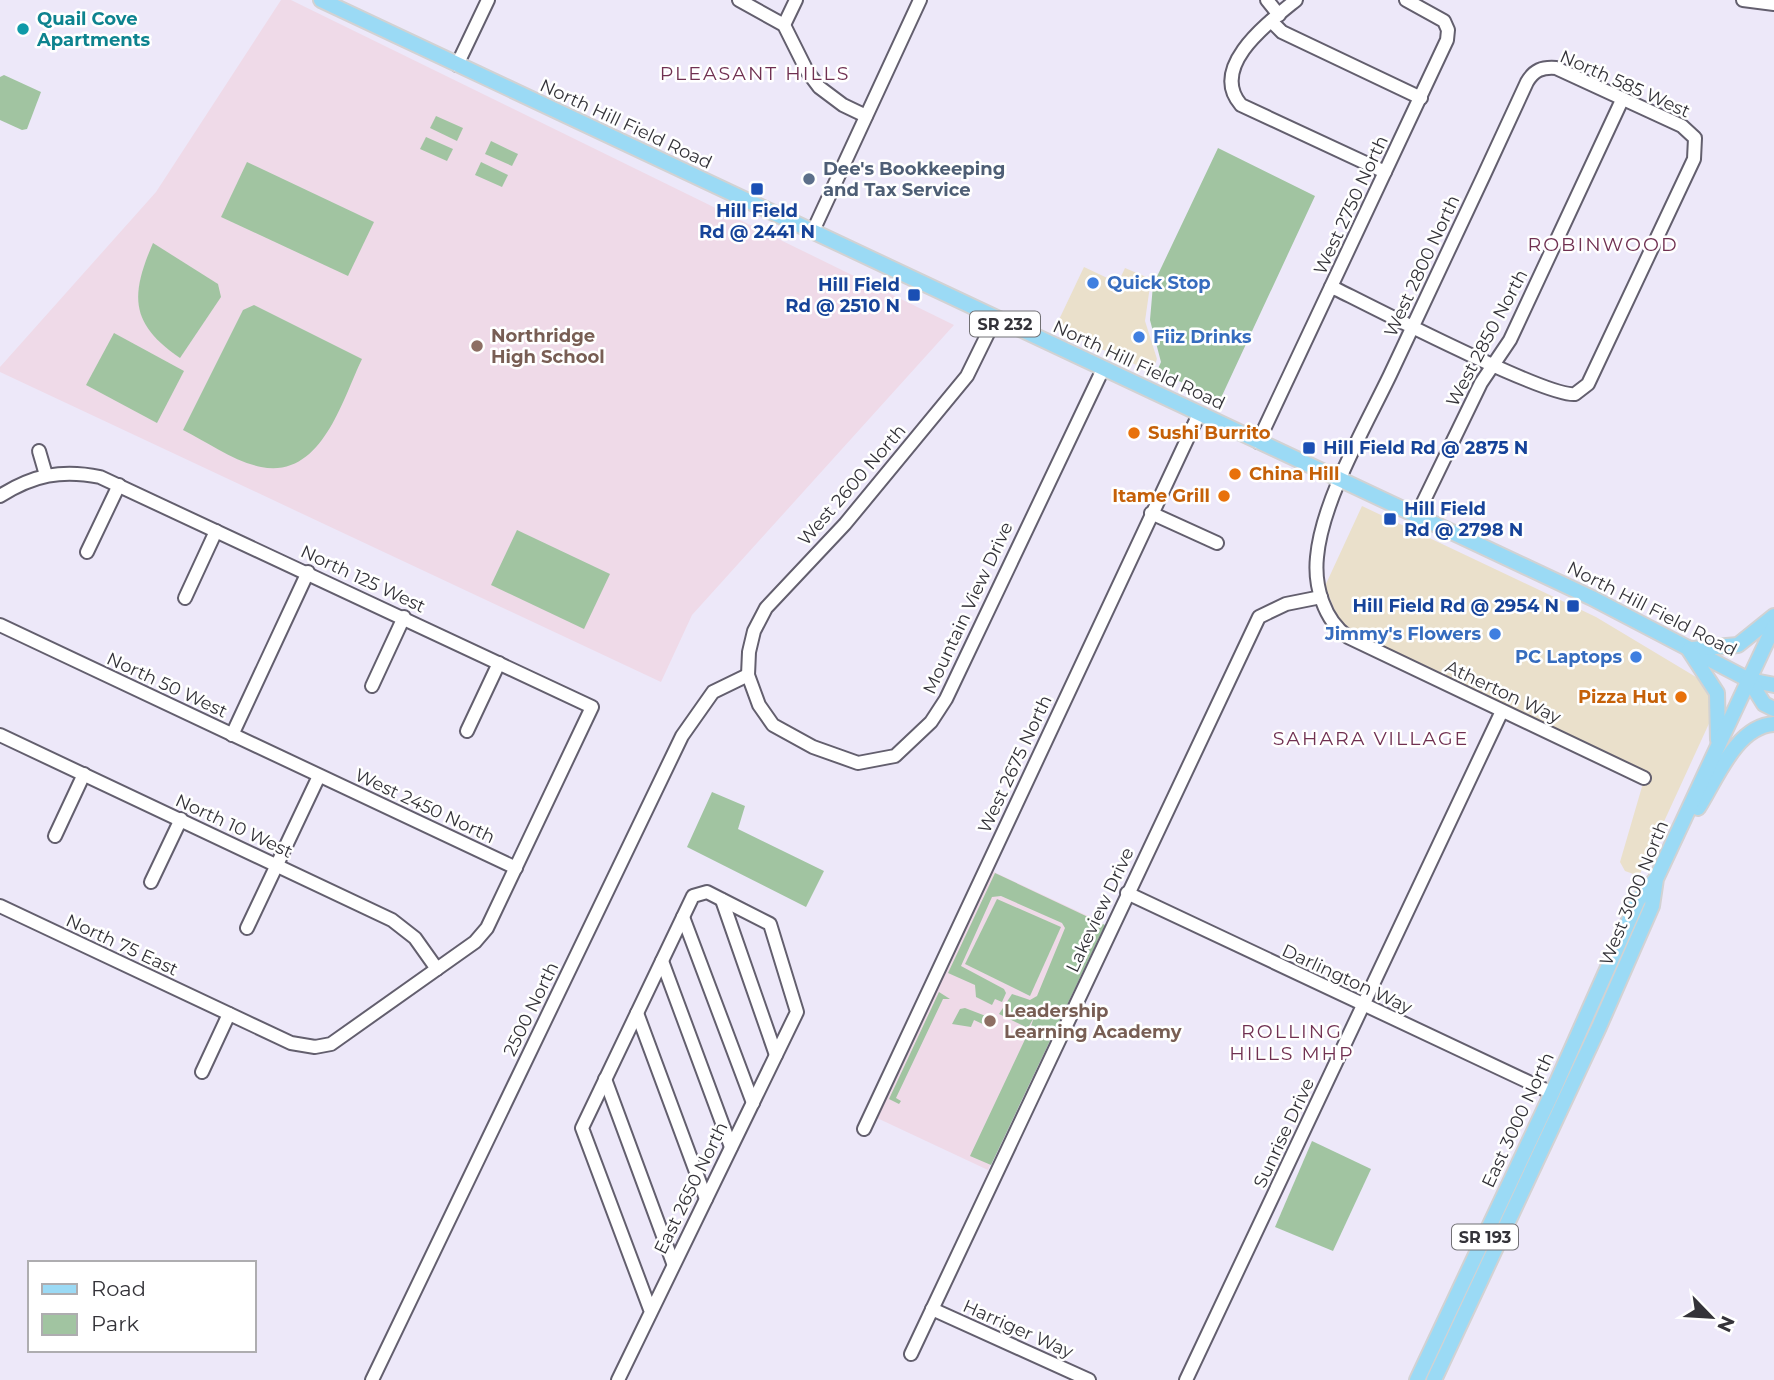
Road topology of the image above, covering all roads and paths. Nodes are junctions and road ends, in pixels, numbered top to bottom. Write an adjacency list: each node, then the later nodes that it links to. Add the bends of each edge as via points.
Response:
1 (321, 0): 13 (main road, North Hill Field Road / SR 232)
2 (488, 0): 13 (street)
3 (739, 0): 12 (street)
4 (796, 0): 12 (street)
5 (920, 0): 17 (street)
6 (1267, 0): 11 (street)
7 (1296, 0): 11 (street)
8 (1406, 0): 15 (street, West 2750 North, via 1444,20 1448,30)
9 (1743, 0): 10 (street)
10 (1774, 4)
11 (1275, 18): 15 (street, via 1282,32); 18 (street, via 1245,46 1230,78 1232,95 1241,105)
12 (784, 24): 17 (street, via 819,87 843,106)
13 (457, 65): 19 (main road, North Hill Field Road / SR 232)
14 (1538, 69): 16 (street, North 585 West, via 1556,68); 22 (street, West 2800 North, via 1527,82)
15 (1421, 97): 18 (street, West 2750 North)
16 (1622, 100): 23 (street, West 2850 North); 23 (street, North 585 West, via 1682,126 1695,138 1694,159 1588,384 1575,394 1556,393)
17 (866, 116): 19 (street)
18 (1385, 172): 20 (street, West 2750 North)
19 (813, 231): 21 (main road, North Hill Field Road / SR 232)
20 (1331, 287): 22 (street); 26 (street, West 2750 North)
21 (995, 319): 24 (main road, North Hill Field Road / SR 232); 46 (street, West 2600 North, via 967,376 845,524 766,608 754,631)
22 (1413, 326): 23 (street); 29 (street, West 2800 North)
23 (1496, 365): 33 (street, West 2850 North, via 1481,383)
24 (1102, 369): 25 (main road, North Hill Field Road / SR 232); 46 (street, Mountain View Drive, via 946,699 912,743 891,758 858,763 834,756 773,725 759,705)
25 (1199, 414): 26 (main road, North Hill Field Road / SR 232); 32 (street, West 2675 North)
26 (1258, 442): 29 (main road, North Hill Field Road / SR 232)
27 (39, 451): 28 (street)
28 (46, 475): 30 (street, North 125 West, via 85,474); 31 (street)
29 (1342, 480): 33 (main road, North Hill Field Road / SR 232); 38 (street, West 2800 North, via 1319,543)
30 (119, 485): 34 (street, North 125 West); 36 (street)
31 (0, 496)
32 (1151, 513): 35 (street); 81 (street, West 2675 North)
33 (1416, 517): 44 (main road, North Hill Field Road / SR 232, via 1592,598)
34 (216, 531): 37 (street, North 125 West); 39 (street)
35 (1217, 543)
36 (87, 552)
37 (308, 572): 41 (street, North 125 West); 55 (street)
38 (1321, 597): 51 (street, Atherton Way, via 1336,628 1348,637); 66 (street, Lakeview Drive, via 1286,604 1259,617)
39 (185, 598)
40 (1774, 616): 44 (main road, via 1738,645)
41 (404, 617): 45 (street, North 125 West); 49 (street)
42 (0, 625): 55 (street, North 50 West)
43 (1774, 626): 47 (main road, West 3000 North / SR 193)
44 (1689, 649): 47 (main road, North Hill Field Road / SR 232); 56 (main road, via 1717,693)
45 (499, 663): 53 (street); 64 (street, North 125 West, via 592,706)
46 (748, 675): 88 (street, 2500 North, via 713,692 682,736)
47 (1749, 680): 48 (main road, SR 232); 50 (main road, SR 232, via 1764,704); 56 (main road, West 3000 North / SR 193)
48 (1774, 685)
49 (372, 686)
50 (1774, 709)
51 (1502, 711): 59 (street, Atherton Way); 73 (street, Sunrise Drive)
52 (1774, 724): 62 (main road, via 1754,729 1741,740)
53 (467, 731)
54 (0, 735): 57 (street, North 10 West)
55 (232, 735): 58 (street, North 50 West)
56 (1717, 749): 62 (main road, West 3000 North / SR 193)
57 (84, 774): 60 (street, North 10 West); 61 (street)
58 (320, 776): 63 (street); 64 (street, West 2450 North)
59 (1644, 778)
60 (181, 819): 63 (street, North 10 West); 65 (street)
61 (55, 836)
62 (1667, 856): 79 (main road, West 3000 North / SR 193, via 1656,879 1652,906)
63 (278, 865): 70 (street); 72 (street, North 10 West, via 398,924 415,938)
64 (516, 868): 72 (street, via 487,928)
65 (151, 882)
66 (1127, 893): 73 (street, Darlington Way); 85 (street, Lakeview Drive)
67 (722, 900): 69 (street, via 707,892 693,896); 76 (street); 76 (street, East 2650 North, via 771,924 797,1012)
68 (0, 906): 75 (street, North 75 East)
69 (683, 917): 71 (street); 80 (street)
70 (247, 928)
71 (662, 961): 74 (street); 82 (street)
72 (437, 969): 75 (street, North 75 East, via 331,1044 291,1043)
73 (1363, 1007): 79 (street, Darlington Way); 91 (street, Sunrise Drive)
74 (637, 1013): 78 (street); 83 (street)
75 (229, 1014): 77 (street)
76 (776, 1055): 80 (street, East 2650 North)
77 (202, 1072)
78 (605, 1079): 84 (street); 86 (street, via 582,1128)
79 (1559, 1096): 92 (main road, East 3000 North / SR 193); 93 (main road, East 3000 North / SR 193, via 1531,1174)
80 (753, 1103): 82 (street, East 2650 North)
81 (864, 1129)
82 (731, 1147): 83 (street, East 2650 North)
83 (706, 1199): 84 (street, East 2650 North)
84 (673, 1264): 86 (street, East 2650 North)
85 (932, 1309): 87 (street, Lakeview Drive); 90 (street, Harriger Way)
86 (651, 1312): 89 (street, East 2650 North)
87 (911, 1354)
88 (372, 1380)
89 (618, 1380)
90 (1089, 1380)
91 (1186, 1380)
92 (1417, 1380)
93 (1434, 1380)

